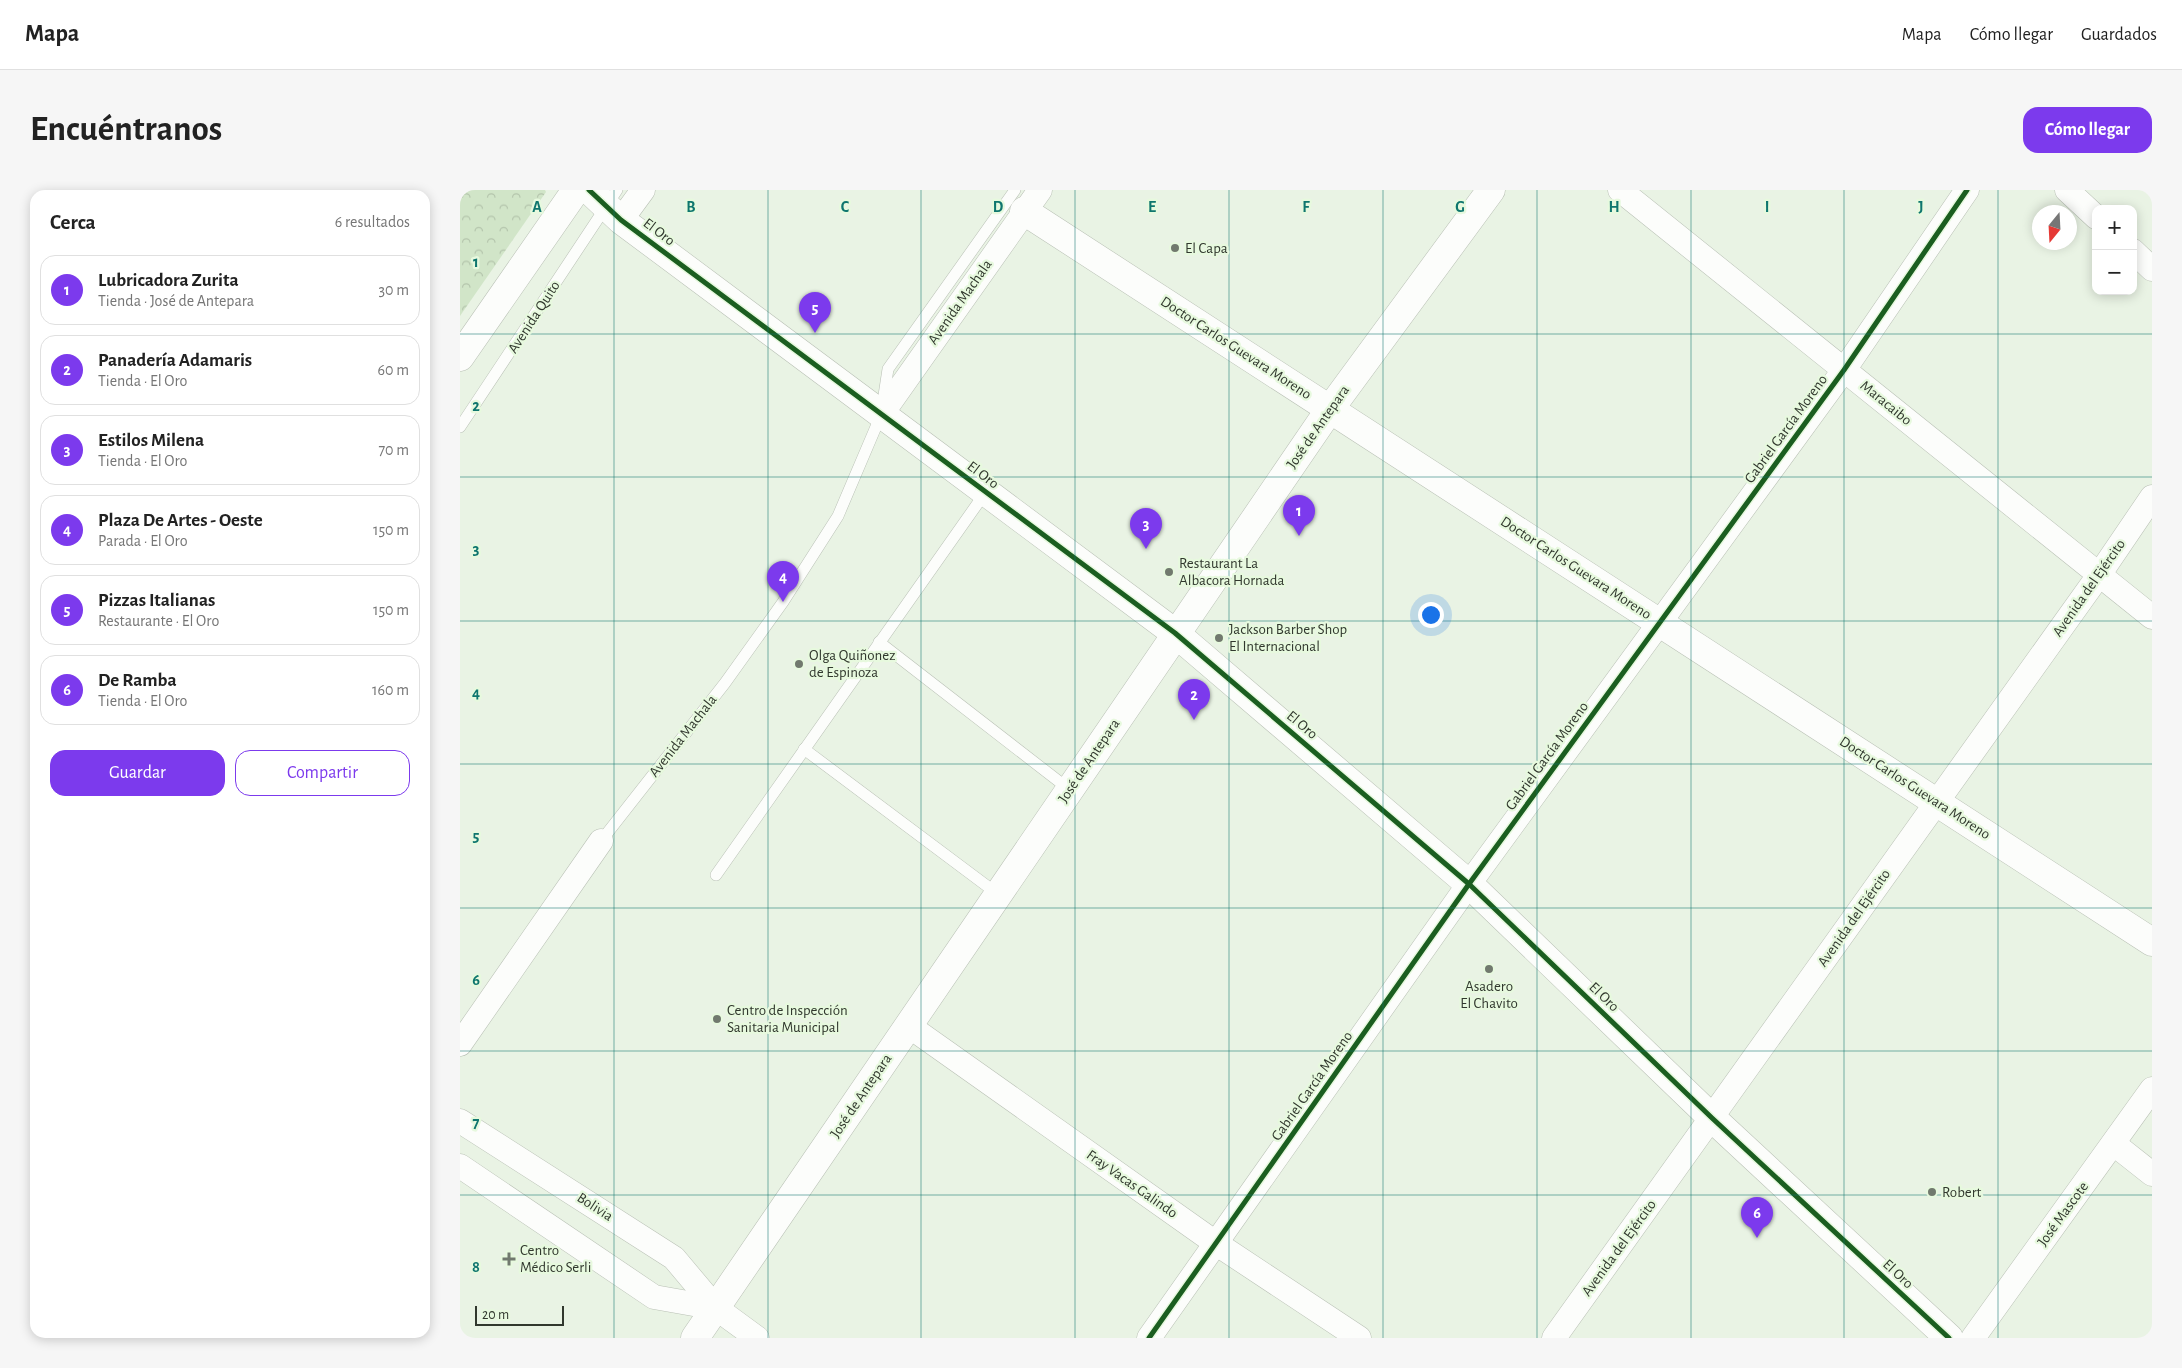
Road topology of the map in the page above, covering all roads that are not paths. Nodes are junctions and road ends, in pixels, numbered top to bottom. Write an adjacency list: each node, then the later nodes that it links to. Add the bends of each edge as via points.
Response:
1 (576, 190): 12 (street)
2 (643, 190): 8 (street)
3 (1491, 190): 14 (street, José de Antepara)
4 (1620, 190): 13 (street, Maracaibo)
5 (1967, 190): 13 (street, Gabriel García Moreno)
6 (2067, 190): 9 (street)
7 (1026, 197): 14 (street, Doctor Carlos Guevara Moreno); 15 (street, Avenida Machala)
8 (608, 201): 15 (street, El Oro); 16 (lane, Avenida Quito)
9 (2092, 213)
10 (2137, 256): 11 (street)
11 (2152, 269)
12 (460, 357)
13 (1844, 370): 19 (street, Maracaibo); 21 (street, Gabriel García Moreno)
14 (1330, 409): 21 (street, Doctor Carlos Guevara Moreno); 22 (street, José de Antepara)
15 (881, 415): 17 (street, El Oro); 27 (lane, Avenida Machala, via 838,516 783,602 725,683)
16 (460, 427)
17 (985, 493): 22 (street, El Oro); 23 (lane)
18 (2152, 497): 19 (street, Avenida del Ejército)
19 (2099, 575): 20 (street, Maracaibo); 26 (street, Avenida del Ejército)
20 (2152, 617)
21 (1660, 623): 26 (street, Doctor Carlos Guevara Moreno); 29 (street, Gabriel García Moreno)
22 (1175, 634): 25 (street, José de Antepara); 29 (street, El Oro)
23 (880, 642): 24 (lane); 25 (lane)
24 (804, 749): 28 (lane); 30 (lane)
25 (1070, 790): 30 (street, José de Antepara)
26 (1936, 802): 31 (street, Doctor Carlos Guevara Moreno); 35 (street, Avenida del Ejército)
27 (601, 841): 33 (street, Avenida Machala)
28 (716, 875)
29 (1469, 884): 35 (street, El Oro); 40 (street, Gabriel García Moreno)
30 (998, 895): 32 (street, José de Antepara)
31 (2152, 942)
32 (909, 1026): 40 (street, Fray Vacas Galindo); 41 (street, José de Antepara)
33 (460, 1044)
34 (2152, 1089): 37 (street, José Mascote)
35 (1712, 1118): 46 (street, Avenida del Ejército); 47 (street, El Oro)
36 (460, 1121): 41 (street, Bolivia, via 674,1258)
37 (2114, 1144): 39 (street); 48 (street, José Mascote)
38 (460, 1166): 41 (street, Bolivia, via 654,1297)
39 (2152, 1174)
40 (1217, 1244): 44 (street, Gabriel García Moreno); 45 (street, Fray Vacas Galindo)
41 (716, 1308): 42 (street, José de Antepara); 43 (street, Bolivia)
42 (695, 1338)
43 (757, 1338)
44 (1149, 1338)
45 (1359, 1338)
46 (1554, 1338)
47 (1949, 1338)
48 (1973, 1338)

